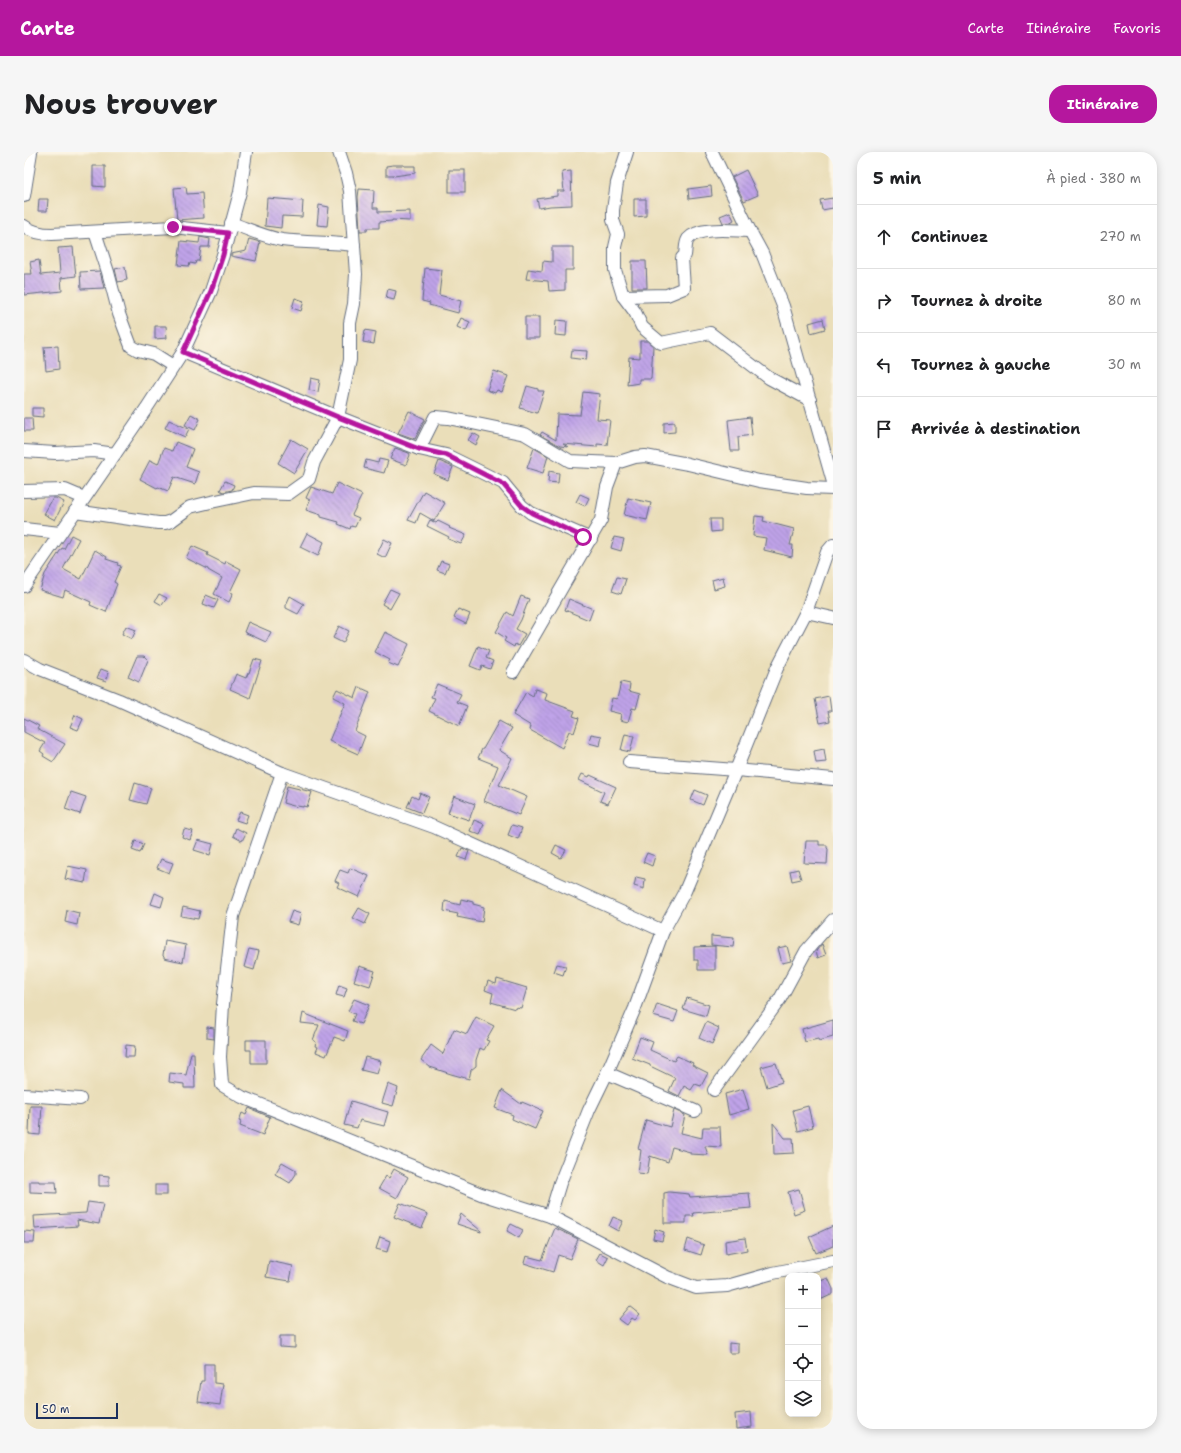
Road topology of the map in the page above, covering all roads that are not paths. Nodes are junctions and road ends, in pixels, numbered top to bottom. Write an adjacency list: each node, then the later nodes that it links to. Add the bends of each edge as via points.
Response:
1 (30, 152): 6 (street)
2 (246, 152): 8 (street, via 240,192)
3 (339, 152): 11 (street, via 350,191)
4 (627, 152): 12 (street, via 617,183 613,210 613,220 618,234 615,270)
5 (712, 152): 9 (street)
6 (24, 196)
7 (24, 226): 10 (street, via 44,234)
8 (230, 228): 10 (street, via 173,227); 11 (street, via 282,240 334,242); 13 (street, via 211,291)
9 (750, 231): 12 (street, via 699,232 688,240 685,246 685,255 682,258 684,288 667,295); 15 (street, via 762,253 783,306)
10 (96, 232): 14 (street, via 119,314 131,346 154,354)
11 (354, 246): 16 (street, via 356,274 350,322 350,360)
12 (623, 296): 15 (street, via 642,327 661,343 710,333 769,378)
13 (183, 352): 14 (street); 16 (street)
14 (174, 366): 19 (street)
15 (810, 400): 21 (street)
16 (338, 417): 17 (street); 25 (street, via 314,462 309,479 288,494 254,493 211,502 190,507 165,523)
17 (419, 449): 20 (street, via 434,417 525,434 570,461); 28 (street, via 446,455 503,484 522,506 532,513)
18 (24, 451): 19 (street, via 94,451)
19 (115, 454): 24 (street)
20 (616, 463): 22 (street, via 645,456 759,481); 28 (street, via 607,487 601,520)
21 (833, 482)
22 (833, 489)
23 (24, 490): 24 (street, via 65,490)
24 (84, 498): 25 (street)
25 (75, 511): 27 (street)
26 (24, 529): 27 (street)
27 (60, 533): 30 (street)
28 (591, 539): 34 (street)
29 (833, 545): 31 (street, via 827,552)
30 (24, 586)
31 (806, 612): 32 (street); 36 (street, via 777,668)
32 (833, 618)
33 (24, 660): 37 (street)
34 (514, 672)
35 (629, 762): 36 (street)
36 (736, 770): 38 (street); 40 (street, via 685,891)
37 (282, 773): 40 (street, via 434,828); 46 (street, via 233,916 223,1004 220,1057 222,1085 242,1097 481,1194)
38 (833, 779)
39 (833, 920): 42 (street, via 806,951 780,999)
40 (663, 931): 41 (street)
41 (608, 1073): 45 (street); 46 (street, via 568,1161)
42 (714, 1090)
43 (24, 1095): 44 (street)
44 (80, 1099)
45 (695, 1111)
46 (550, 1216): 47 (street, via 667,1277 696,1288 727,1286 773,1273)
47 (833, 1261)

